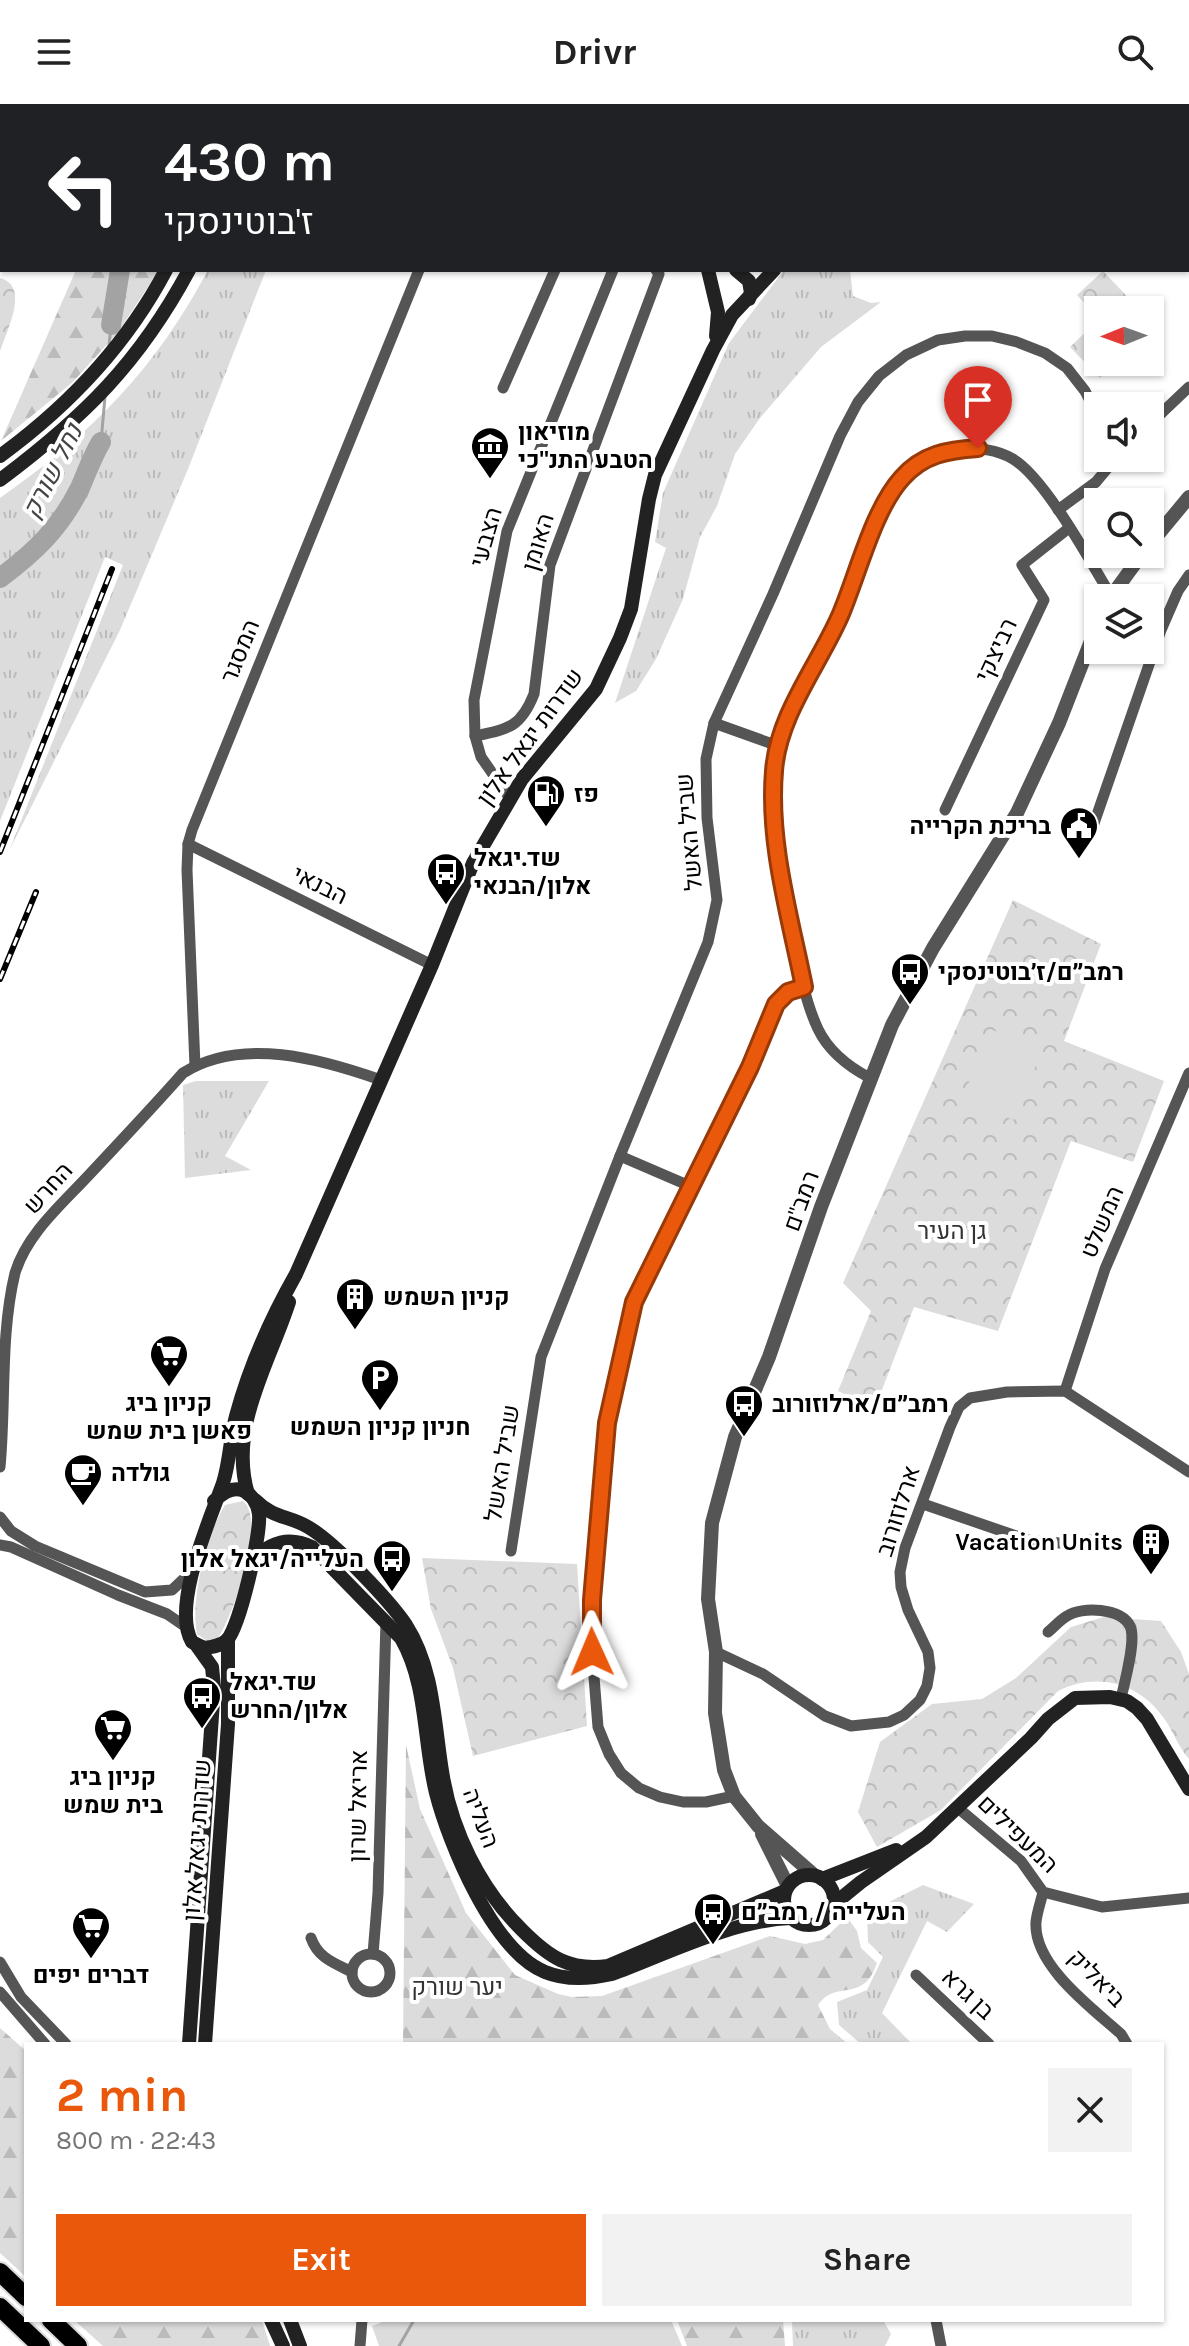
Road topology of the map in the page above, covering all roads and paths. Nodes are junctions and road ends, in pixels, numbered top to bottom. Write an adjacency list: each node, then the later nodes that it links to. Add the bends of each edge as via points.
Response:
1 (165, 272): 18 (main road, via 110,354)
2 (188, 272): 20 (main road, via 150,335 86,411)
3 (418, 272): 34 (street, המסגר)
4 (554, 272): 15 (street)
5 (612, 272): 29 (street, הצבעי, via 507,531 474,700)
6 (658, 272): 29 (street, האומן, via 550,565 534,694 516,724)
7 (708, 272): 11 (main road, שדרות יגאל אלון)
8 (724, 272): 11 (main road, via 717,277)
9 (738, 272): 12 (main road, via 749,281)
10 (772, 272): 12 (main road, שדרות יגאל אלון)
11 (714, 294): 12 (main road, via 727,308); 13 (main road, שדרות יגאל אלון, via 718,325)
12 (744, 303): 13 (main road, שדרות יגאל אלון)
13 (713, 350): 31 (main road, שדרות יגאל אלון, via 655,475 631,609 608,665 582,709)
14 (1189, 387): 17 (street)
15 (503, 388)
16 (1086, 392): 28 (street, שביל האשל, via 1067,368 1045,353 992,336 938,340 879,376 840,436)
17 (1164, 411)
18 (0, 456)
19 (1104, 472): 22 (street)
20 (0, 480)
21 (1189, 497): 23 (street)
22 (1058, 510): 24 (street); 30 (street, via 1015,460 997,451 951,450 926,457 903,476 887,497 839,617)
23 (1164, 527)
24 (1069, 528): 26 (street); 32 (street, רביצקי, via 1022,565 1044,600)
25 (1189, 575): 33 (street, via 1161,630)
26 (1102, 584)
27 (1084, 657): 39 (street, רמב"ם, via 1035,778 915,980)
28 (714, 723): 30 (street); 41 (street, שביל האשל, via 706,759 707,818 717,900 708,942)
29 (475, 736): 31 (street, via 481,757)
30 (778, 746): 36 (street, via 775,839)
31 (509, 797): 35 (main road, שדרות יגאל אלון, via 473,863)
32 (945, 810)
33 (1091, 832)
34 (188, 844): 35 (street, הבנאי); 37 (street, המסגר)
35 (432, 965): 40 (main road, שדרות יגאל אלון)
36 (804, 987): 39 (street, via 819,1031 836,1055); 42 (street, via 788,992 776,1004)
37 (195, 1066): 40 (street, via 234,1056 286,1055 330,1062); 45 (street, החרש, via 183,1073 23,1252 6,1318)
38 (1189, 1073): 44 (street, המשלט, via 1105,1269)
39 (870, 1078): 64 (street, רמב"ם, via 723,1474 708,1567)
40 (381, 1080): 43 (main road, שדרות יגאל אלון)
41 (620, 1156): 42 (street); 55 (street, שביל האשל, via 541,1357)
42 (692, 1187): 68 (street, via 634,1302 607,1423 590,1627 595,1704 609,1754 639,1788 683,1802)
43 (296, 1274): 49 (main road, שדרות יגאל אלון, via 246,1422 243,1469); 50 (main road, שדרות יגאל אלון, via 244,1391)
44 (1065, 1391): 48 (street); 51 (street, ארלוזורוב, via 970,1398 950,1427)
45 (4, 1423): 46 (street, החרש); 47 (street, החרש)
46 (0, 1449)
47 (0, 1467)
48 (1189, 1472)
49 (250, 1496): 50 (main road, via 236,1489); 56 (main road, שדרות יגאל אלון, via 259,1518); 73 (main road, העליה, via 275,1516 319,1535 382,1595 415,1639 436,1722 444,1783 462,1838 502,1910 541,1949 572,1965 608,1966)
50 (214, 1501): 57 (main road, שדרות יגאל אלון)
51 (923, 1504): 53 (street, via 1028,1540); 64 (street, ארלוזורוב, via 900,1572 930,1668 920,1700 904,1715 851,1726)
52 (2, 1518): 54 (street, via 5,1538); 57 (street, via 35,1546 145,1592 172,1590)
53 (1103, 1539)
54 (0, 1544): 59 (street, via 167,1614)
55 (511, 1551)
56 (253, 1560): 58 (main road, העליה, via 279,1542 304,1543); 61 (main road, שדרות יגאל אלון)
57 (194, 1569): 59 (main road, שדרות יגאל אלון)
58 (386, 1622): 63 (main road, העליה); 65 (street, אריאל שרון)
59 (186, 1627): 62 (main road, שדרות יגאל אלון)
60 (1048, 1632): 66 (street, via 1078,1612 1121,1616 1131,1627 1132,1641)
61 (228, 1639): 62 (main road, via 218,1646); 88 (main road, שדרות יגאל אלון, via 228,1724)
62 (197, 1646): 87 (main road, שדרות יגאל אלון, via 212,1667 214,1687)
63 (406, 1647): 65 (street, via 387,1651); 77 (main road, העליה, via 417,1676 447,1830 481,1902 521,1956 545,1972 592,1979 740,1926)
64 (716, 1652): 68 (street, רמב"ם, via 715,1713)
65 (383, 1658): 79 (street, אריאל שרון)
66 (1121, 1699): 67 (main road, via 1147,1719); 69 (main road, via 1088,1696 1065,1704)
67 (1188, 1784)
68 (734, 1796): 70 (street, רמב"ם)
69 (958, 1808): 71 (main road); 74 (street, המעפילים, via 1021,1861)
70 (758, 1826): 72 (street, רמב"ם); 73 (street, רמב"ם)
71 (926, 1837): 72 (main road); 76 (main road)
72 (818, 1877): 73 (main road, via 799,1877); 76 (main road, via 832,1890)
73 (786, 1888): 77 (main road, via 784,1906)
74 (1043, 1892): 75 (street, המעפילים, via 1102,1907); 84 (street, ביאליק, via 1036,1924 1046,1955 1066,1983)
75 (1189, 1898)
76 (834, 1904): 77 (main road, via 820,1923 805,1926)
77 (791, 1918)
78 (311, 1938): 81 (street, via 324,1958)
79 (373, 1954): 81 (street, via 357,1961); 81 (street, via 388,1964 390,1977 383,1988 360,1989)
80 (0, 1962): 86 (street, via 21,1997)
81 (352, 1972)
82 (916, 1975): 89 (street, בן גרא)
83 (0, 1992): 85 (street)
84 (1124, 2039)
85 (43, 2042)
86 (64, 2042)
87 (189, 2042)
88 (205, 2042)
89 (987, 2042)
90 (0, 2272): 91 (highway)
91 (24, 2295)
92 (0, 2307): 98 (highway)
93 (53, 2322): 99 (highway)
94 (272, 2322): 100 (main road)
95 (291, 2322): 101 (main road)
96 (362, 2322): 102 (street)
97 (936, 2322): 103 (street)
98 (41, 2346)
99 (78, 2346)
100 (283, 2346)
101 (300, 2346)
102 (360, 2346)
103 (941, 2346)

